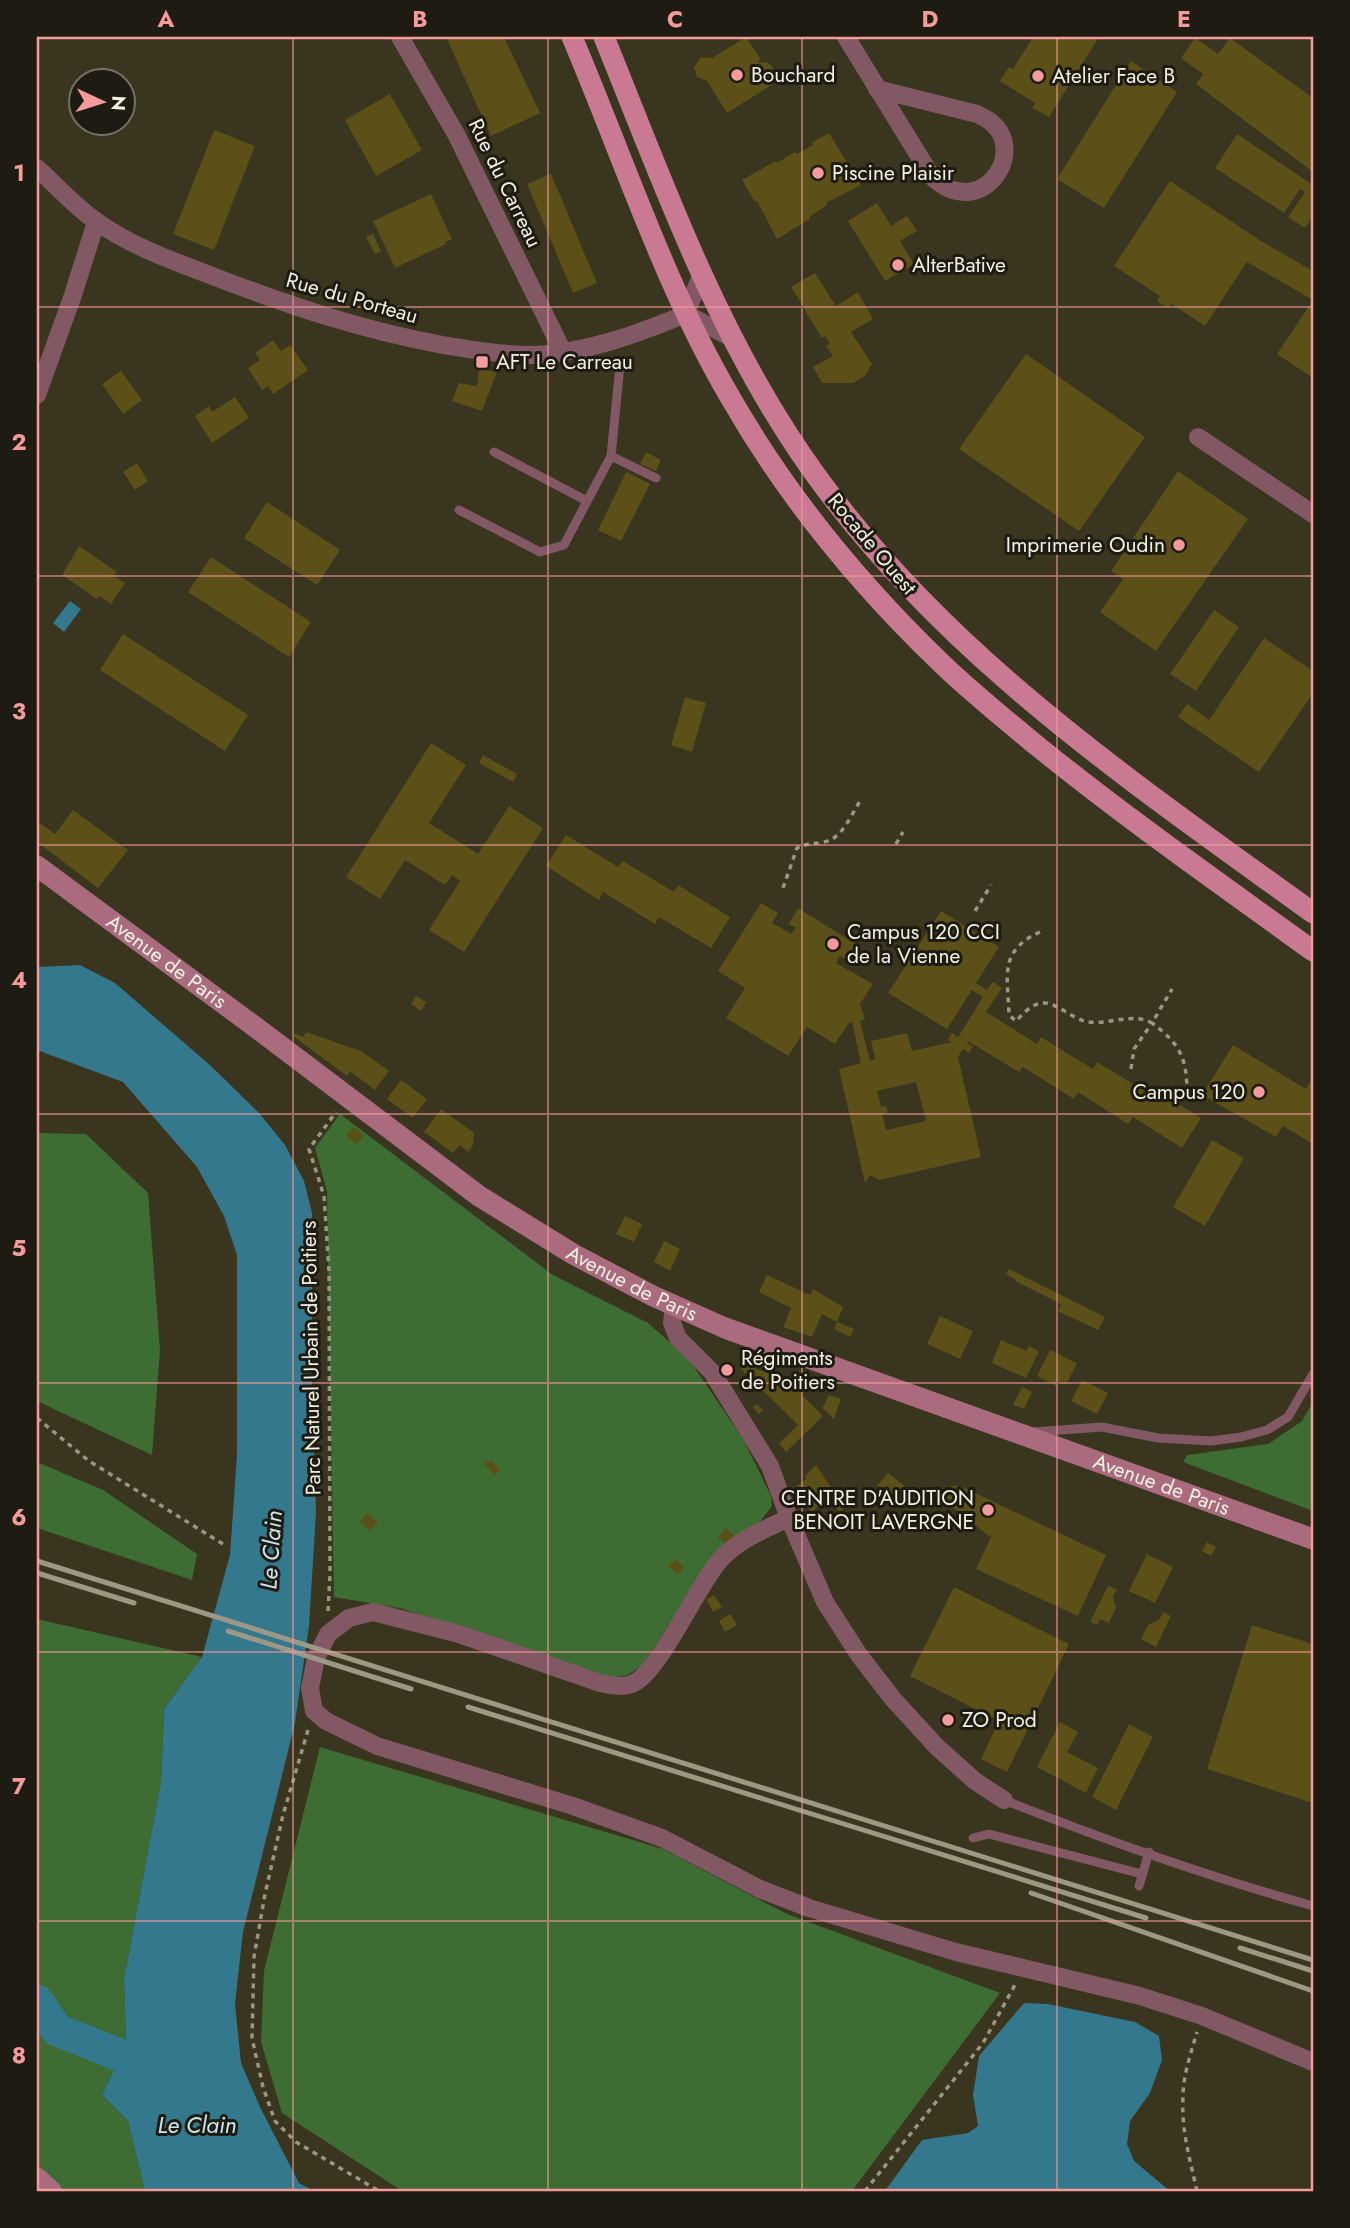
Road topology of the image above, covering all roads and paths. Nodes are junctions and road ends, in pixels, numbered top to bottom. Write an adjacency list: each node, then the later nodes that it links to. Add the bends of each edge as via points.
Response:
1 (400, 37): 11 (street, Rue du Carreau, via 456,134)
2 (572, 37): 9 (main road)
3 (604, 37): 8 (main road, Rocade Ouest)
4 (846, 37): 5 (street)
5 (877, 89): 5 (street, via 942,187 956,192 979,190 1001,170 1002,137 992,123 977,114)
6 (37, 168): 7 (street, Rue du Porteau)
7 (96, 222): 11 (street, Rue du Porteau, via 142,249 353,326 494,353); 13 (street)
8 (702, 273): 9 (street); 10 (main road, Rocade Ouest)
9 (686, 314): 10 (street); 11 (street, Rue du Porteau); 30 (main road, via 761,449 846,561 906,629 992,709 1075,776)
10 (734, 339): 28 (main road, Rocade Ouest, via 789,437 826,489 869,544 961,641 1082,744)
11 (563, 352)
12 (620, 365): 16 (lane)
13 (37, 395)
14 (1198, 437): 20 (street)
15 (495, 452): 18 (lane)
16 (611, 456): 17 (lane); 18 (lane)
17 (656, 478)
18 (587, 501): 19 (lane, via 564,545 540,552)
19 (459, 510)
20 (1313, 514)
21 (859, 801): 26 (path, via 832,840 797,848)
22 (903, 832): 23 (path)
23 (896, 844)
24 (37, 866): 35 (main road, Avenue de Paris)
25 (992, 886): 27 (path)
26 (783, 888)
27 (975, 911)
28 (1313, 914)
29 (1040, 932): 32 (path, via 1027,938 1008,960 1009,1015 1016,1021 1035,1005 1046,1003 1087,1022 1142,1017)
30 (1313, 951)
31 (1172, 989): 32 (path)
32 (1152, 1023): 33 (path, via 1134,1049); 34 (path, via 1181,1051)
33 (1131, 1069)
34 (1187, 1093)
35 (347, 1096): 36 (main road, Avenue de Paris, via 479,1195 573,1254); 43 (path, Parc Naturel Urbain de Poitiers, via 309,1149 324,1196 329,1271)
36 (674, 1306): 39 (main road, Avenue de Paris); 40 (street, via 672,1323 678,1338 712,1372 744,1422 770,1465)
37 (1313, 1374): 39 (lane, via 1288,1417 1267,1430 1241,1437 1211,1441 1158,1438 1102,1427)
38 (37, 1418): 42 (path, via 89,1461)
39 (1014, 1433): 41 (main road, Avenue de Paris)
40 (789, 1518): 43 (street, via 720,1560 650,1668 631,1685 600,1683 384,1614 363,1613); 45 (street, via 825,1602 859,1655 937,1747 975,1782)
41 (1313, 1539)
42 (223, 1544)
43 (328, 1634): 44 (street, via 312,1673)
44 (314, 1711): 51 (street, via 377,1746 662,1838 809,1909); 56 (path, via 265,1894 254,1957 252,2038 275,2121 296,2142)
45 (1004, 1800): 47 (lane, via 1094,1836)
46 (973, 1838): 48 (lane, via 989,1834)
47 (1149, 1852): 48 (lane); 50 (lane)
48 (1142, 1874): 49 (lane)
49 (1139, 1885)
50 (1313, 1906)
51 (1024, 1969): 52 (street, via 1140,1996); 57 (path, via 983,2043)
52 (1202, 2016): 53 (street); 58 (path, via 1182,2096 1184,2132)
53 (1313, 2062)
54 (37, 2178): 55 (main road)
55 (51, 2191)
56 (379, 2191)
57 (865, 2191)
58 (1197, 2191)

